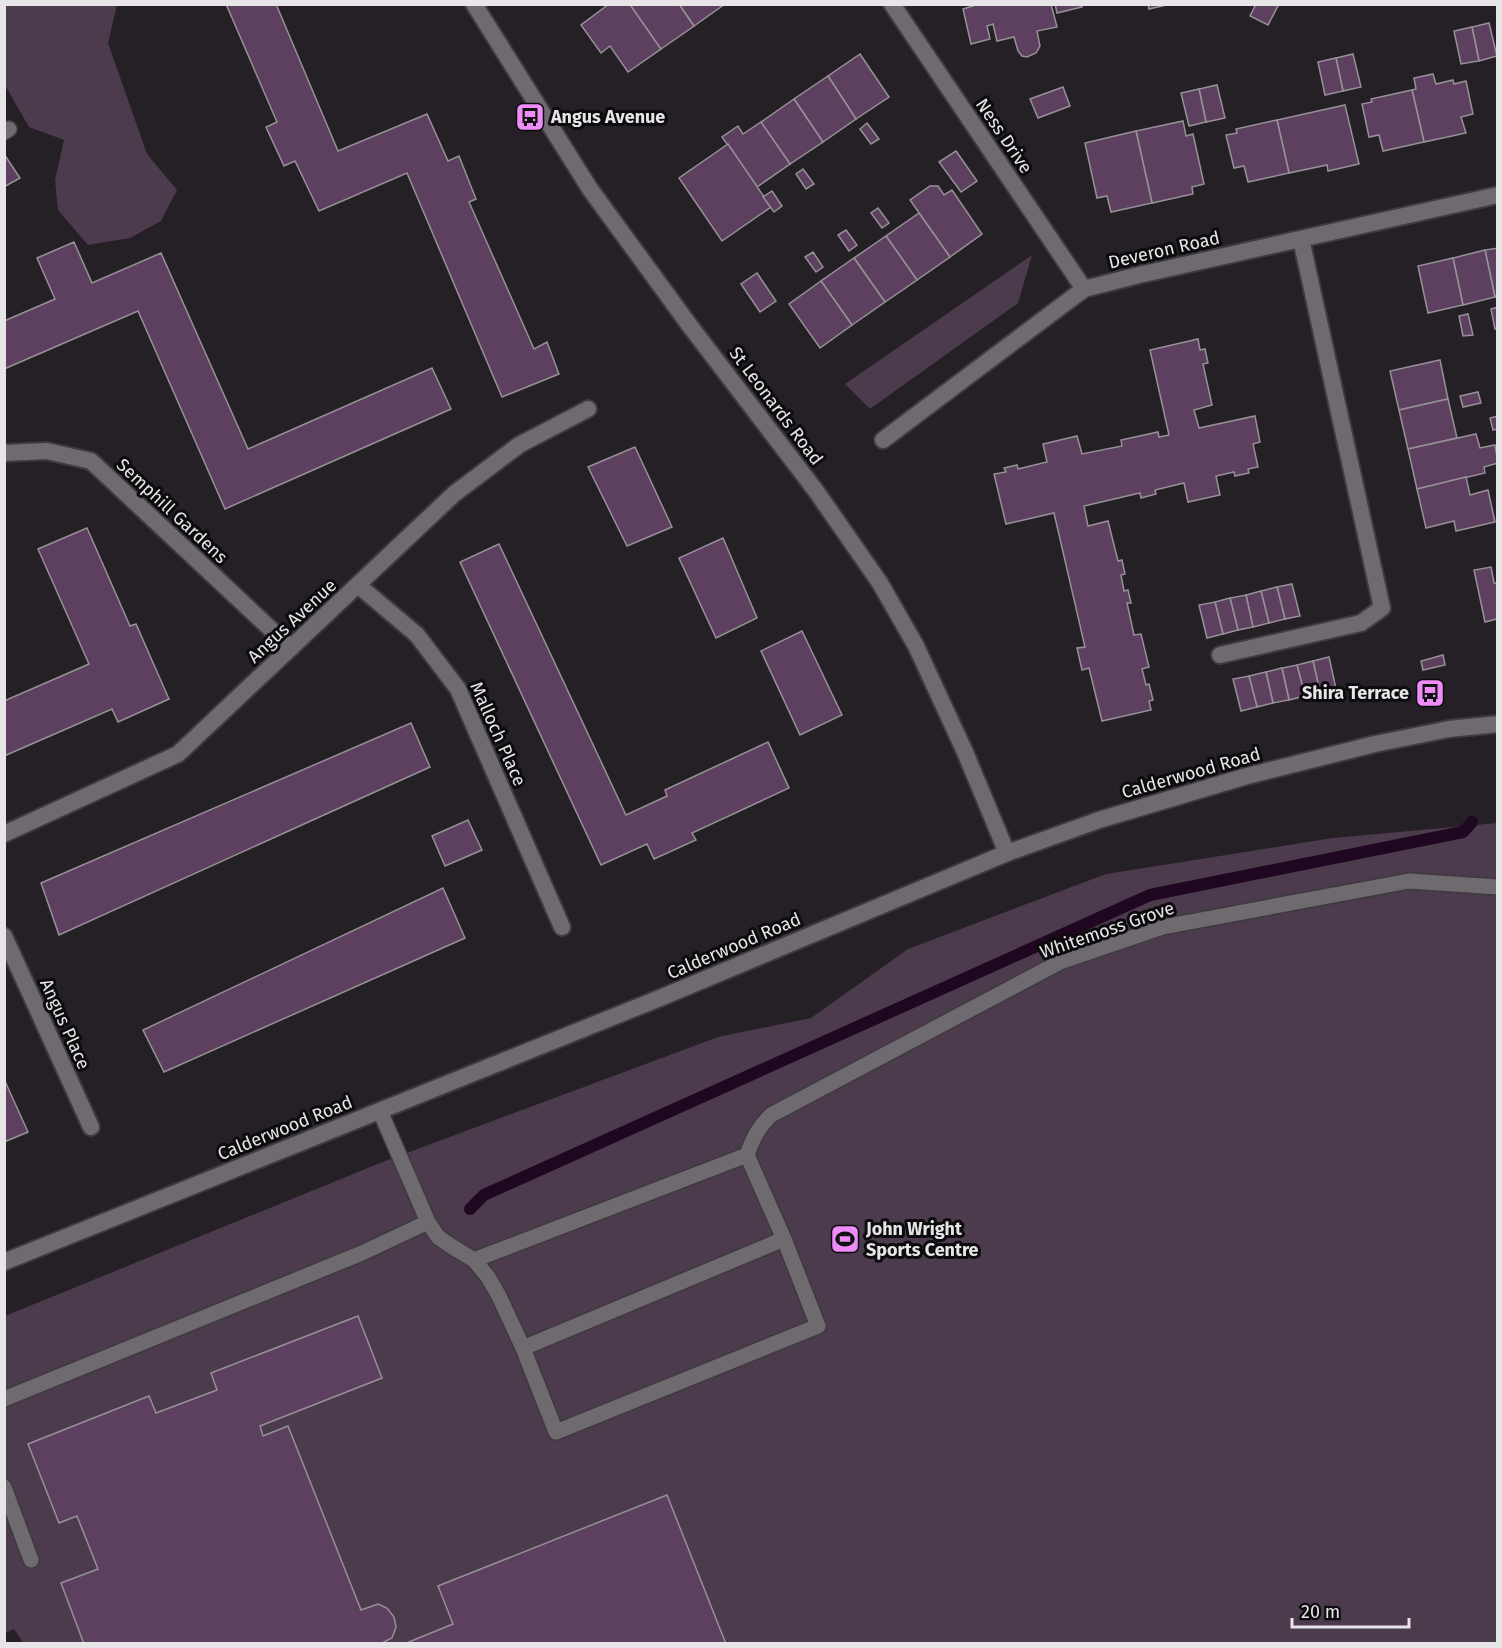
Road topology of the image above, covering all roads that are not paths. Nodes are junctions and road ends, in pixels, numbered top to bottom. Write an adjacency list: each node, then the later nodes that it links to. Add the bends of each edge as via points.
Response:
1 (474, 4): 14 (street, St Leonards Road, via 583,179 880,583 916,646)
2 (892, 4): 5 (street, Ness Drive)
3 (1497, 195): 4 (street, Deveron Road)
4 (1301, 239): 5 (street, Deveron Road); 11 (street, via 1382,608 1361,622)
5 (1084, 289): 7 (street, Deveron Road)
6 (588, 409): 9 (street, Angus Avenue, via 519,445 454,494)
7 (883, 440)
8 (4, 453): 10 (street, Semphill Gardens, via 47,451 91,461)
9 (358, 585): 10 (street, Angus Avenue); 16 (street, Malloch Place, via 417,635 458,689)
10 (291, 648): 13 (street, Angus Avenue, via 177,754)
11 (1220, 655)
12 (1497, 724): 14 (street, Calderwood Road, via 1375,744 1247,776 1099,820)
13 (4, 834)
14 (1007, 853): 18 (street, Calderwood Road)
15 (1497, 886): 20 (lane, Whitemoss Grove, via 1409,881 1163,927 1060,962 771,1114 760,1126)
16 (562, 927)
17 (4, 936): 19 (street, Angus Place)
18 (381, 1111): 21 (lane); 24 (street, Calderwood Road)
19 (91, 1127)
20 (747, 1155): 22 (lane); 23 (lane)
21 (428, 1222): 23 (lane, via 438,1237); 26 (lane, via 357,1255)
22 (784, 1239): 25 (lane); 25 (lane, via 818,1326 556,1432)
23 (474, 1260): 25 (lane, via 500,1296)
24 (4, 1262)
25 (524, 1348)
26 (4, 1399)
27 (4, 1487): 28 (lane)
28 (31, 1560)

